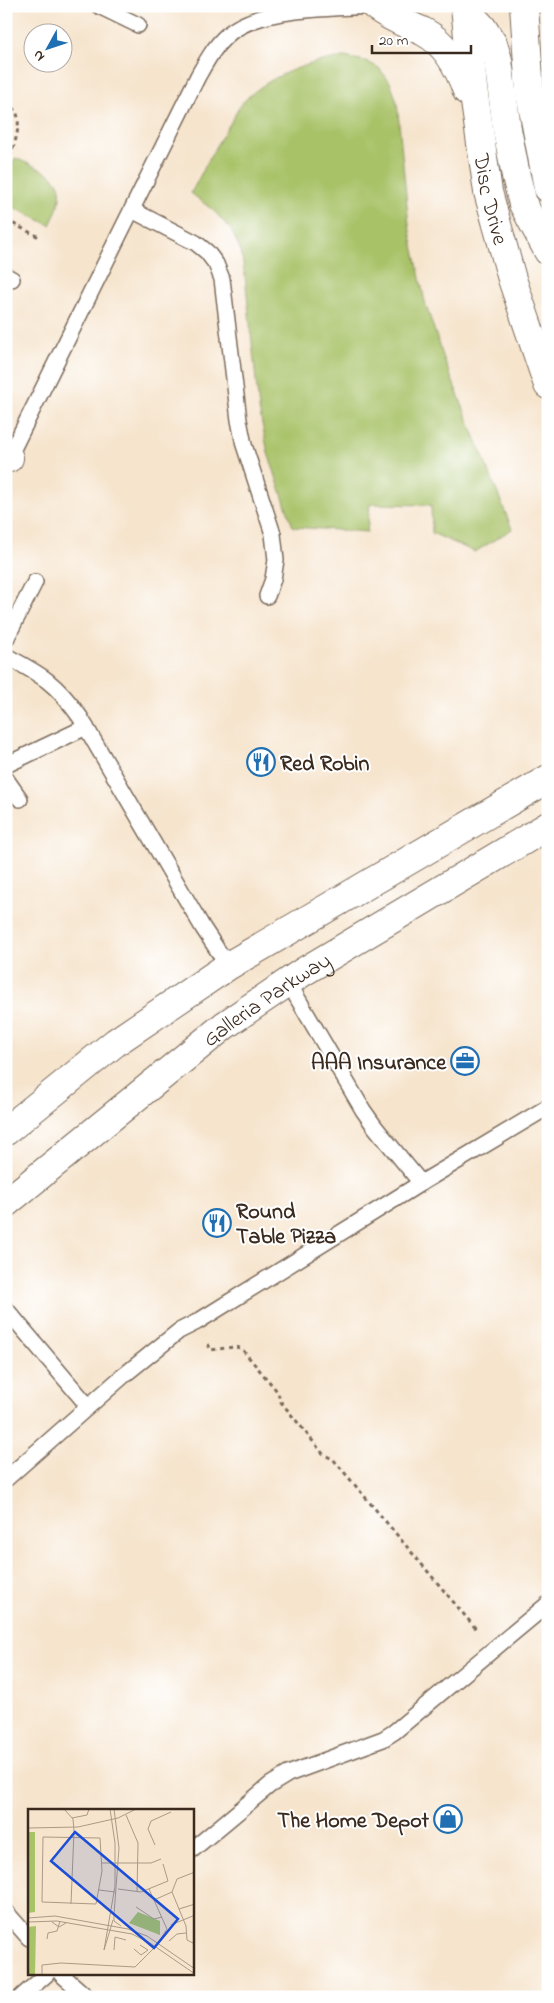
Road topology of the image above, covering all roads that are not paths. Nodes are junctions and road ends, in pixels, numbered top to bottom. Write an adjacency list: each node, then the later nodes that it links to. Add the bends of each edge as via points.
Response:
1 (99, 6): 6 (lane)
2 (370, 6): 9 (lane, via 268,15 247,21 226,36 198,76)
3 (375, 6): 7 (street, via 387,16 425,33 445,49 463,78)
4 (524, 6): 8 (street, via 530,93)
5 (464, 7): 7 (street, Disc Drive); 10 (street, via 493,44 523,204)
6 (138, 25)
7 (477, 120): 11 (street, Disc Drive, via 488,192 512,279)
8 (548, 188)
9 (132, 210): 12 (lane); 14 (lane, via 196,243 216,264 222,279 244,445 273,534 276,560)
10 (548, 251)
11 (548, 385)
12 (7, 460)
13 (35, 582): 15 (lane)
14 (267, 596)
15 (6, 639)
16 (6, 656): 17 (lane, via 51,682 67,698)
17 (86, 727): 18 (lane); 23 (lane)
18 (6, 765)
19 (6, 779): 21 (lane)
20 (548, 779): 23 (street, Galleria Parkway)
21 (20, 800)
22 (548, 826): 24 (street, Galleria Parkway)
23 (228, 966): 26 (street, Galleria Parkway, via 116,1042)
24 (288, 982): 27 (lane, via 363,1110); 28 (street, Galleria Parkway, via 225,1025)
25 (548, 1107): 27 (lane)
26 (6, 1131)
27 (421, 1183): 30 (lane, via 179,1331)
28 (6, 1203)
29 (6, 1309): 30 (lane)
30 (88, 1406): 31 (lane)
31 (6, 1479)
32 (548, 1604): 33 (lane, via 389,1736 288,1774 270,1785)
33 (194, 1848)
34 (6, 1912): 35 (lane)
35 (28, 1937)
36 (45, 1976): 38 (lane)
37 (63, 1976): 39 (lane)
38 (21, 1997)
39 (87, 1997)

